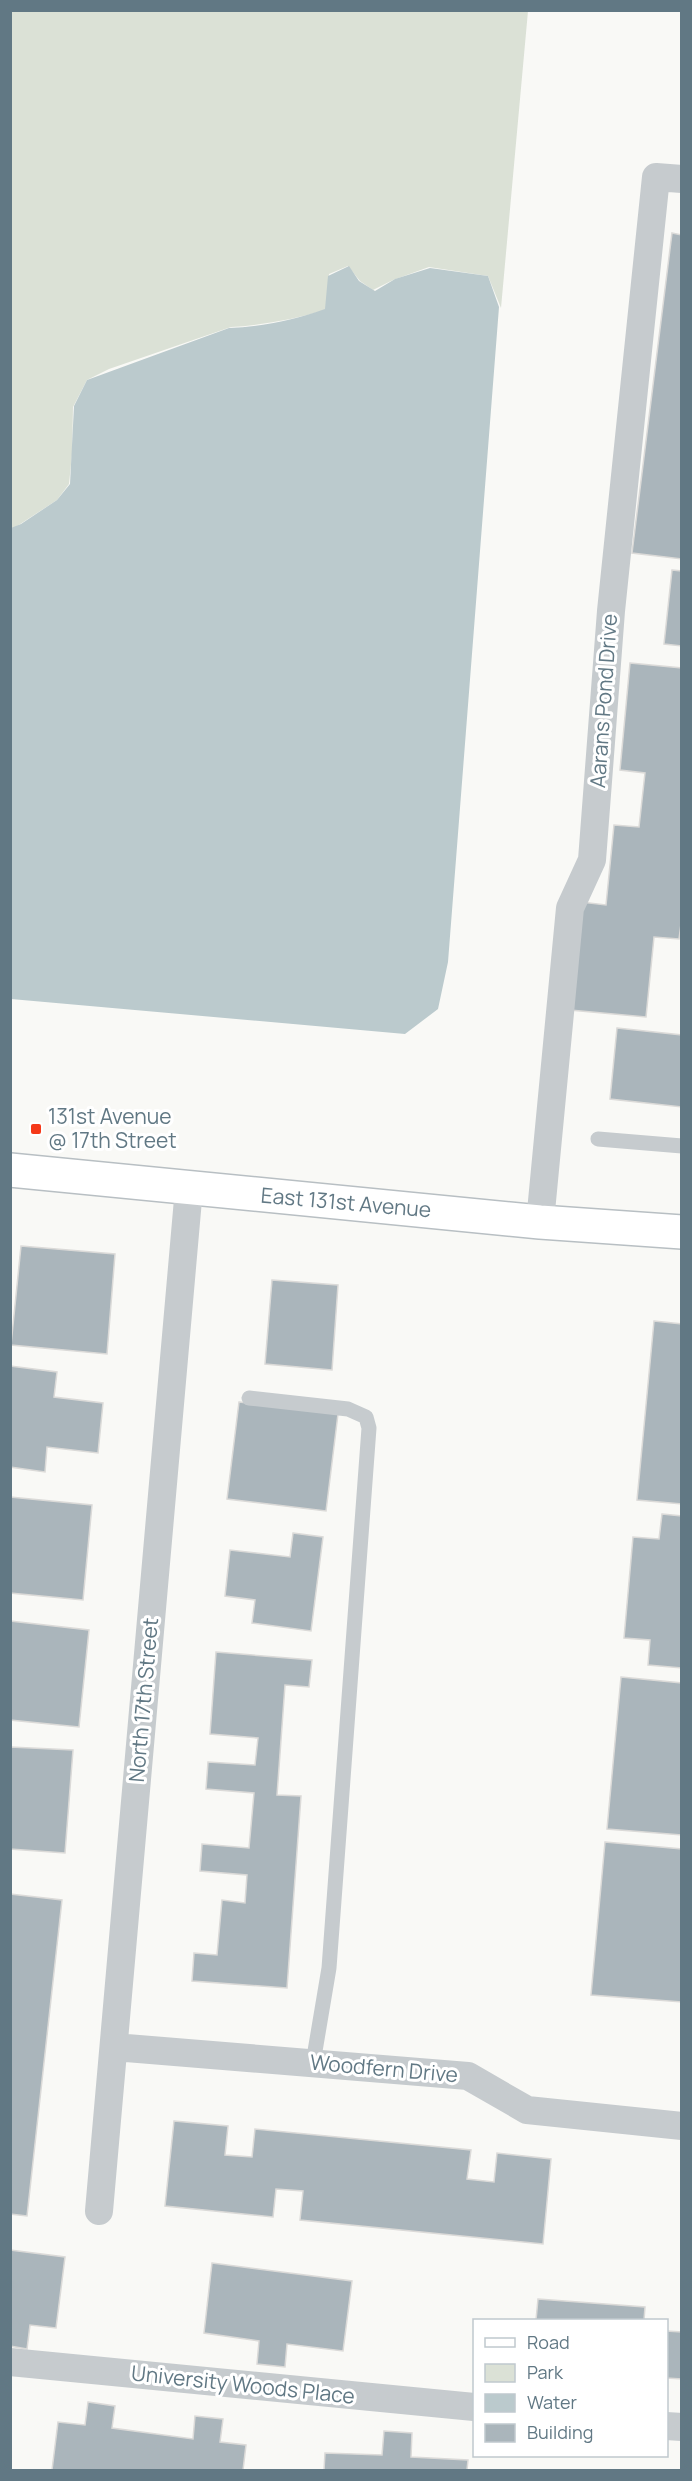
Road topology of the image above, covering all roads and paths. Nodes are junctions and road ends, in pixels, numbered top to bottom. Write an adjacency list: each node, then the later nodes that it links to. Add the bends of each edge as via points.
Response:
1 (669, 178): 6 (street, Aarans Pond Drive, via 611,612 592,860 570,908)
2 (598, 1139): 3 (lane)
3 (681, 1146)
4 (10, 1170): 5 (street, East 131st Avenue)
5 (189, 1188): 6 (street, East 131st Avenue); 9 (street, North 17th Street)
6 (540, 1222): 7 (street, East 131st Avenue)
7 (681, 1232)
8 (249, 1398): 10 (lane, via 348,1409 366,1417 369,1428 330,1968)
9 (114, 2048): 10 (street, Woodfern Drive); 12 (street, North 17th Street)
10 (313, 2063): 11 (street, Woodfern Drive, via 468,2076 527,2110)
11 (681, 2126)
12 (99, 2211)
13 (10, 2362): 14 (street, University Woods Place)
14 (473, 2407)

